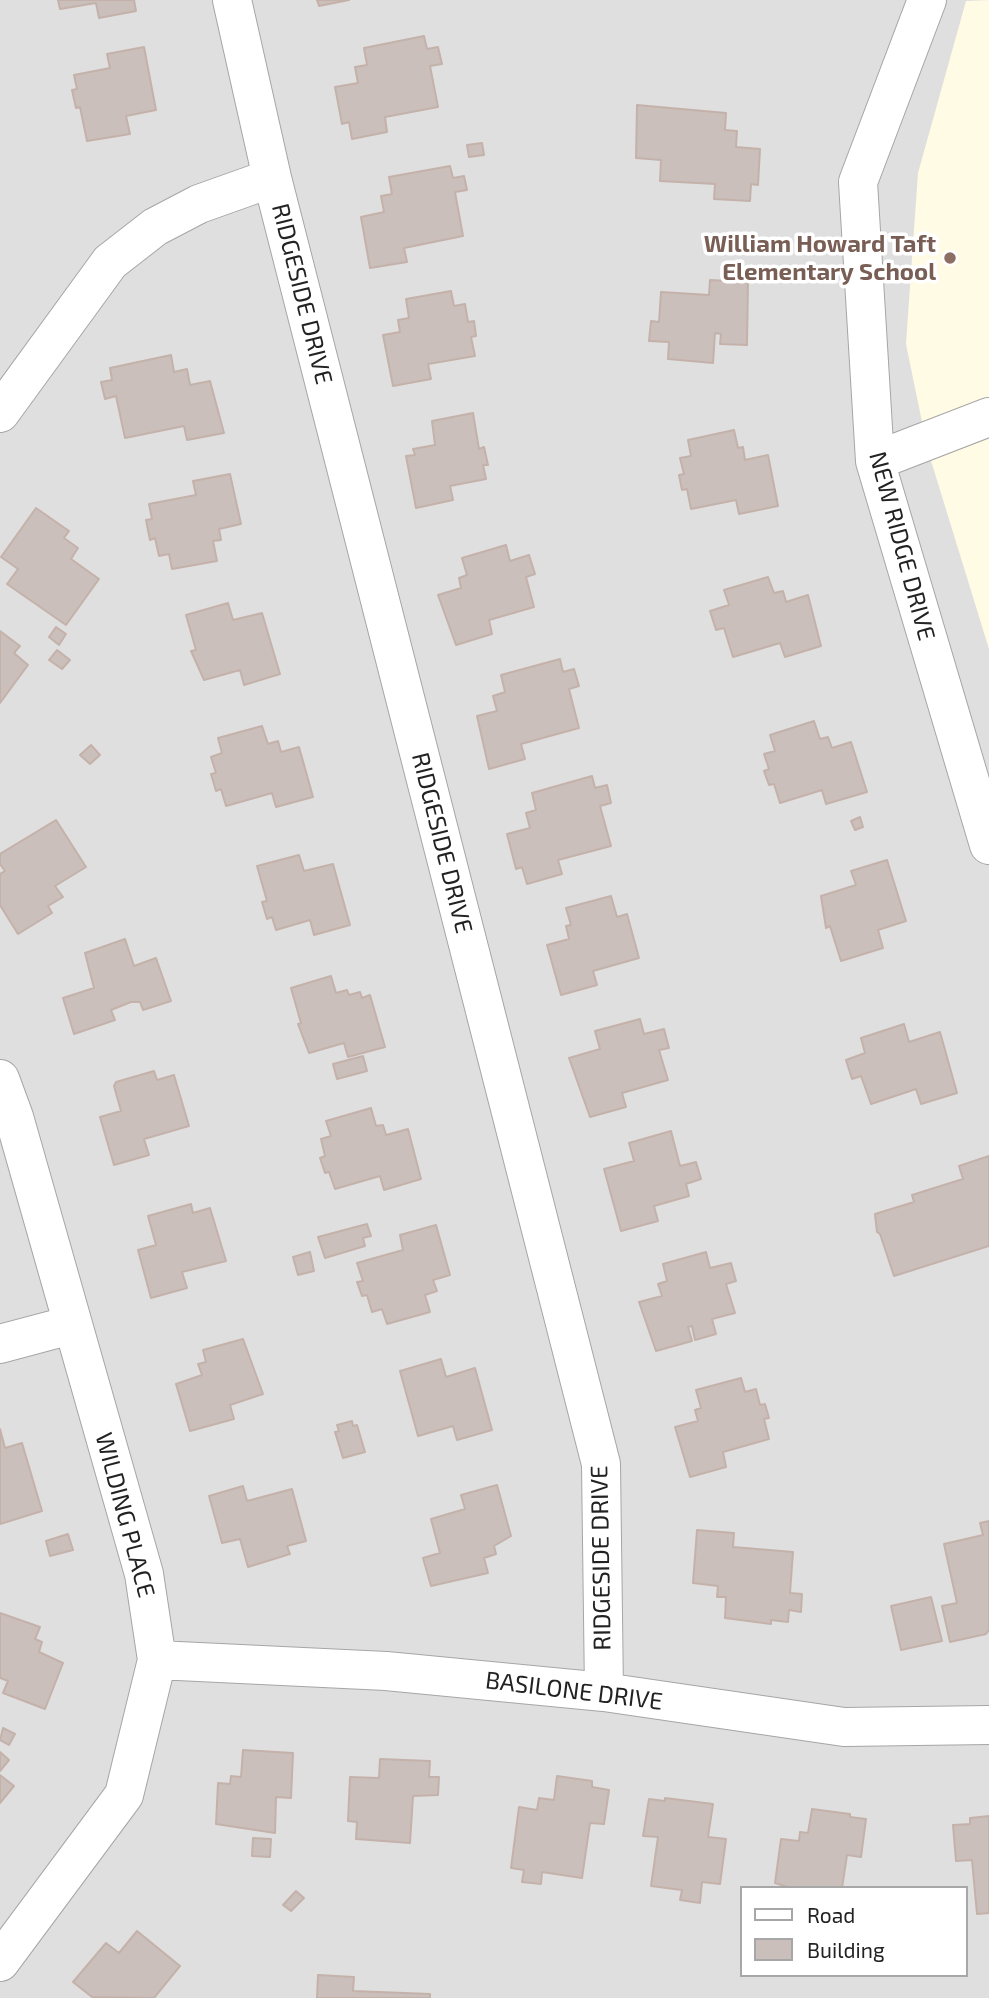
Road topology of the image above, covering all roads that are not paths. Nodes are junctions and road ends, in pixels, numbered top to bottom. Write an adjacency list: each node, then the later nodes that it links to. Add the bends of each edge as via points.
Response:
1 (232, 0): 3 (street, RIDGESIDE DRIVE)
2 (927, 0): 6 (street, NEW RIDGE DRIVE, via 858,182)
3 (272, 178): 4 (street, via 199,204 155,227 110,262); 12 (street, RIDGESIDE DRIVE, via 601,1464)
4 (0, 413)
5 (989, 417): 6 (street)
6 (875, 461): 7 (street, NEW RIDGE DRIVE)
7 (989, 845)
8 (0, 1079): 9 (street, WILDING PLACE)
9 (71, 1325): 10 (street); 11 (street, WILDING PLACE, via 145,1574)
10 (0, 1344)
11 (157, 1660): 12 (street, BASILONE DRIVE, via 386,1671); 14 (street, WILDING PLACE, via 124,1795)
12 (604, 1692): 13 (street, BASILONE DRIVE, via 844,1727)
13 (989, 1725)
14 (0, 1962)

